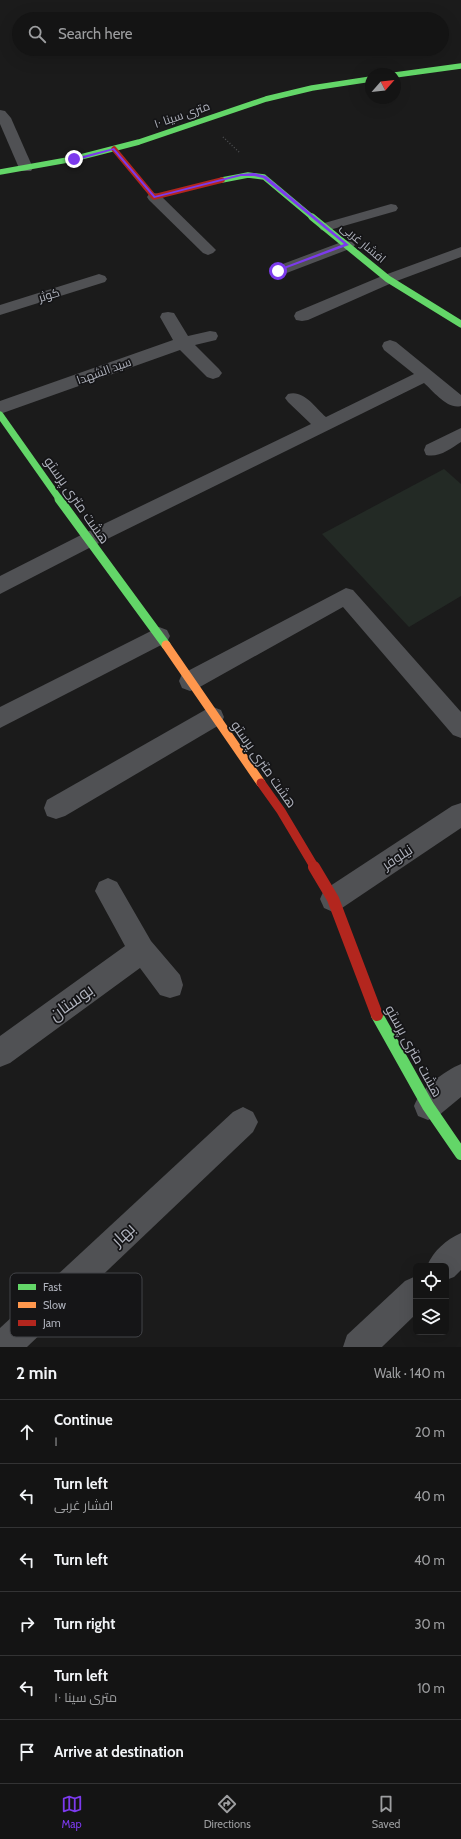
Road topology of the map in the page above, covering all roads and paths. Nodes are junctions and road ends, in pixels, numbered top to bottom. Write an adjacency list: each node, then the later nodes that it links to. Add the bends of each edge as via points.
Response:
1 (461, 66): 2 (street)
2 (401, 74)
3 (365, 80): 5 (street, ۱۰ متری سینا, via 312,88 266,99)
4 (0, 114): 7 (street)
5 (205, 120): 6 (street, ۱۰ متری سینا); 9 (path)
6 (114, 149): 7 (street, ۱۰ متری سینا); 10 (street)
7 (26, 168): 8 (street, ۱۰ متری سینا)
8 (0, 172)
9 (264, 177): 10 (street, افشار غربی, via 254,174 241,175); 12 (street, افشار غربی)
10 (154, 197): 14 (street)
11 (392, 208): 12 (street)
12 (326, 227): 13 (street, افشار غربی)
13 (347, 245): 16 (street); 18 (street, افشار غربی)
14 (208, 250)
15 (461, 252): 18 (street)
16 (278, 271)
17 (99, 279): 19 (street, کوثر)
18 (388, 279): 20 (street); 22 (street, افشار غربی)
19 (0, 310)
20 (302, 316)
21 (168, 317): 24 (street)
22 (461, 324)
23 (210, 336): 24 (street, سید الشهدا)
24 (183, 343): 26 (street); 30 (street, سید الشهدا)
25 (390, 346): 27 (street)
26 (213, 373)
27 (427, 375): 29 (street); 32 (street)
28 (294, 398): 32 (street)
29 (457, 401)
30 (0, 408)
31 (0, 415): 35 (street, هشت متری پرستو)
32 (324, 425): 35 (street)
33 (461, 434): 34 (street)
34 (433, 450)
35 (88, 540): 36 (street); 37 (street, هشت متری پرستو)
36 (0, 586)
37 (158, 636): 38 (street, هشت متری پرستو); 40 (street)
38 (190, 681): 39 (street, هشت متری پرستو); 41 (street, via 346,596)
39 (213, 717): 42 (street); 45 (street, هشت متری پرستو, via 281,811)
40 (0, 718)
41 (461, 728)
42 (56, 808)
43 (461, 814): 45 (street, نیلوفر)
44 (108, 891): 46 (street)
45 (333, 899): 50 (street, هشت متری پرستو, via 380,1022)
46 (142, 950): 47 (street); 48 (street, بوستان)
47 (170, 985)
48 (0, 1053)
49 (461, 1078): 50 (street)
50 (428, 1106): 52 (street, هشت متری پرستو)
51 (243, 1122): 55 (street, بهار)
52 (461, 1154)
53 (461, 1249): 54 (street)
54 (446, 1263)
55 (82, 1273)
56 (413, 1295): 59 (street)
57 (14, 1337): 58 (street, بهار)
58 (3, 1347)
59 (359, 1347)

